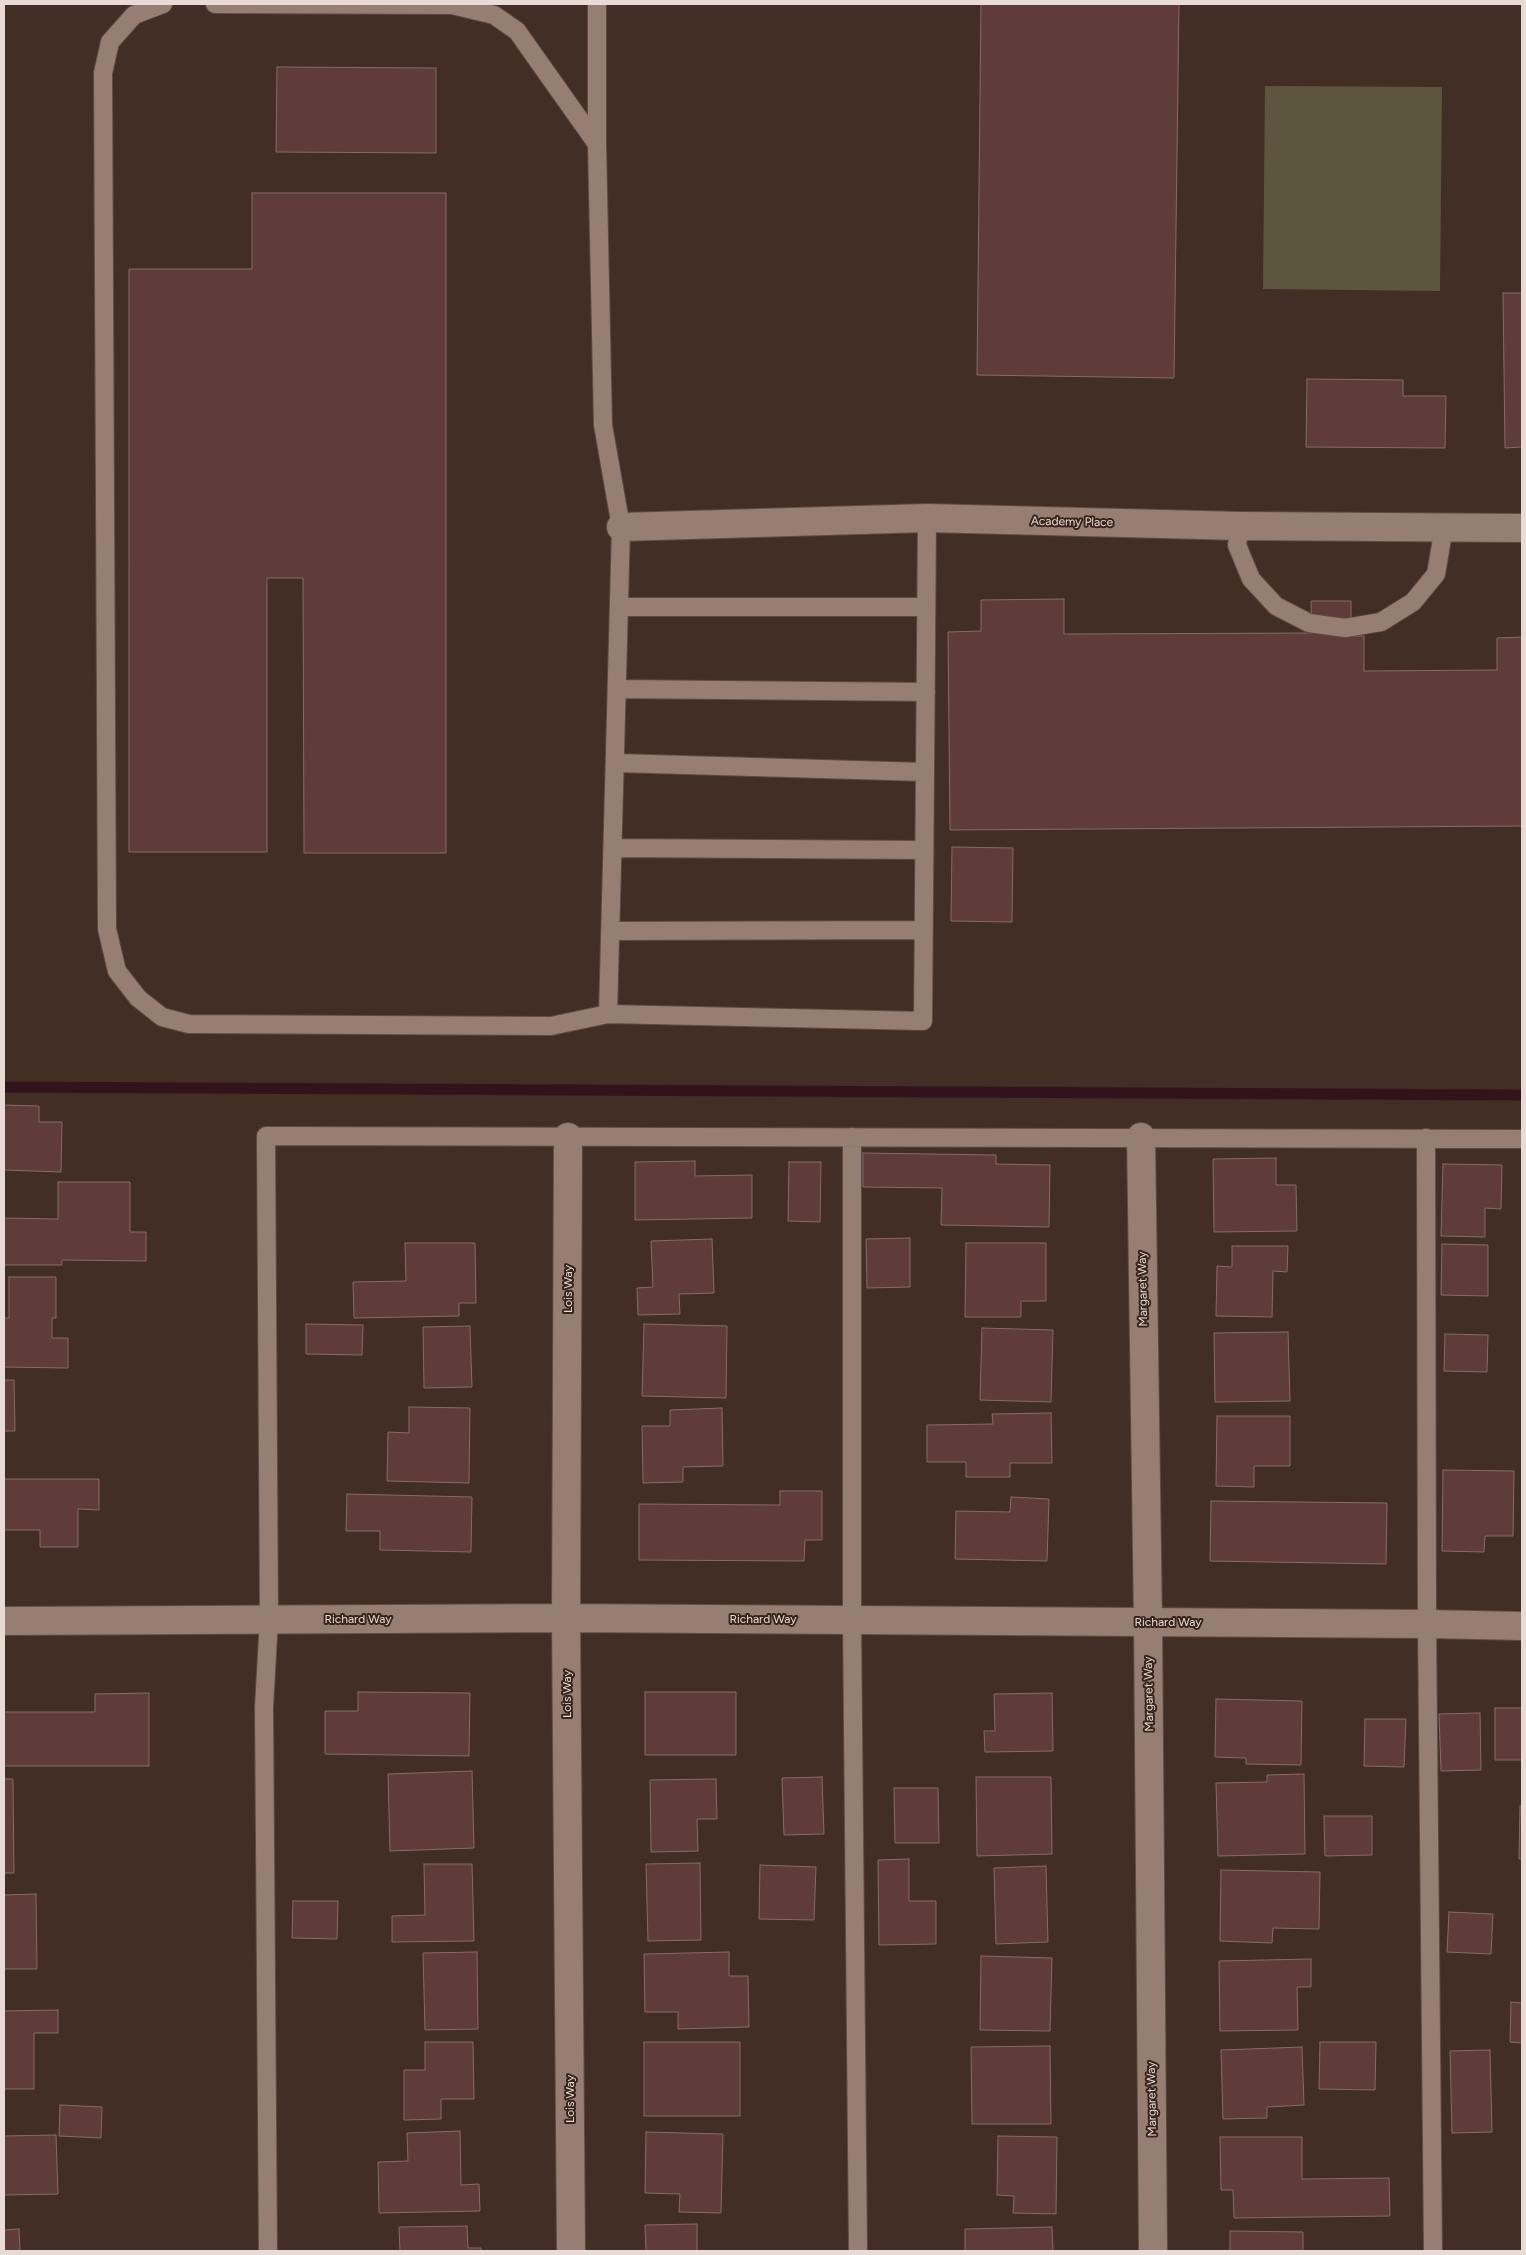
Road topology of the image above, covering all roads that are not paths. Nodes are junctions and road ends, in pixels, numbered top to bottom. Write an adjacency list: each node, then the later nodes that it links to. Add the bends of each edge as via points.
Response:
1 (163, 4): 20 (lane, via 134,15 110,42 103,73 107,929 117,971 138,998 162,1017 189,1024 551,1026)
2 (215, 4): 4 (lane, via 452,5 494,15 517,31)
3 (597, 4): 4 (lane)
4 (597, 144): 6 (lane, via 603,425)
5 (927, 518): 6 (street, Academy Place); 7 (street, Academy Place); 11 (lane)
6 (622, 526): 10 (lane)
7 (1240, 526): 8 (street, Academy Place); 8 (lane, via 1237,545 1252,579 1276,606 1309,623 1345,628 1382,622 1413,602 1436,574)
8 (1444, 527): 9 (street, Academy Place)
9 (1522, 528)
10 (620, 607): 11 (lane); 12 (lane)
11 (926, 607): 13 (lane)
12 (617, 689): 13 (lane); 14 (lane)
13 (926, 692): 15 (lane)
14 (616, 763): 15 (lane); 16 (lane)
15 (924, 772): 17 (lane)
16 (613, 848): 17 (lane); 19 (lane)
17 (924, 850): 18 (lane)
18 (923, 930): 19 (lane); 20 (lane, via 923,1020)
19 (610, 931): 20 (lane)
20 (608, 1014)
21 (568, 1137): 22 (lane); 26 (street, Lois Way); 27 (lane, via 266,1136)
22 (852, 1137): 23 (lane); 28 (lane)
23 (1141, 1137): 24 (lane); 30 (street, Margaret Way)
24 (1426, 1138): 25 (lane); 31 (lane)
25 (1522, 1139)
26 (566, 1618): 27 (street, Richard Way); 28 (street, Richard Way); 34 (street, Lois Way)
27 (269, 1619): 29 (street, Richard Way); 33 (lane, via 264,1707)
28 (852, 1620): 30 (street, Richard Way); 35 (lane)
29 (4, 1621)
30 (1148, 1622): 31 (street, Richard Way); 36 (street, Margaret Way)
31 (1427, 1624): 32 (street, Richard Way); 37 (lane)
32 (1522, 1626)
33 (268, 2251)
34 (571, 2251)
35 (858, 2251)
36 (1154, 2251)
37 (1433, 2251)

